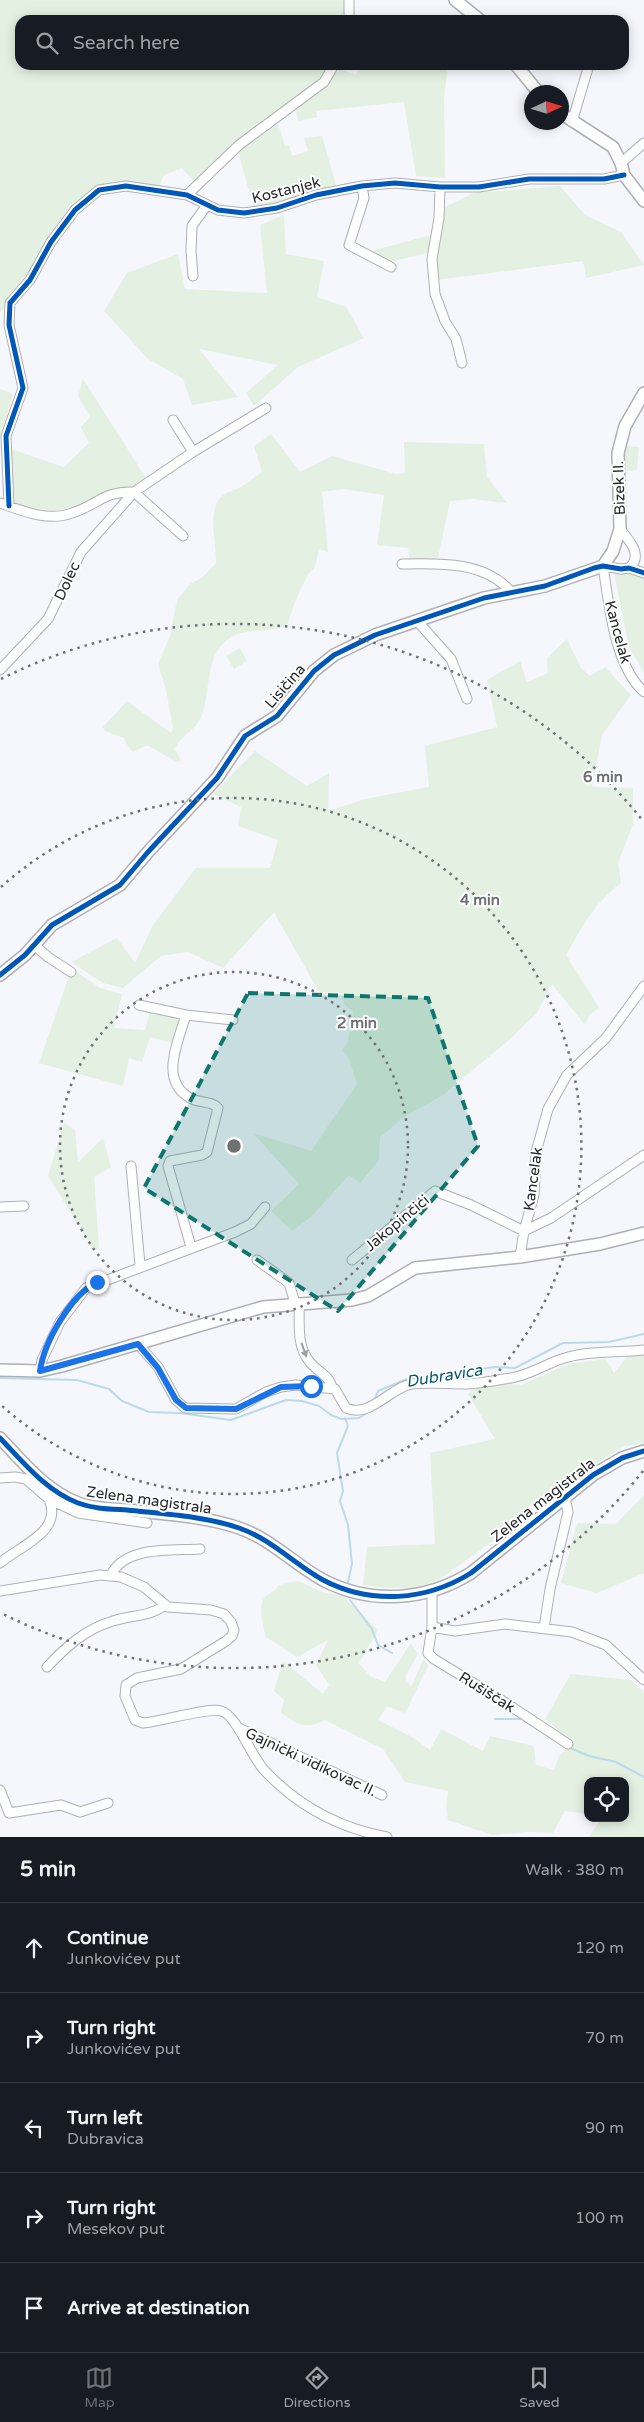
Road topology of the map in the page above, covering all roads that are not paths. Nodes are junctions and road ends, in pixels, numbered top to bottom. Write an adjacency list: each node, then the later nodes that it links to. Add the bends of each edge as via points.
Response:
1 (349, 0): 3 (street)
2 (455, 0): 4 (street)
3 (349, 15)
4 (474, 15)
5 (331, 70): 15 (street, via 324,82 239,145)
6 (520, 70): 8 (street)
7 (588, 70): 10 (street)
8 (532, 85)
9 (569, 120): 10 (street)
10 (572, 122): 12 (street, via 614,147)
11 (644, 143): 12 (street)
12 (622, 169): 14 (street, Kostanjek, via 604,180 529,179 479,187); 16 (street)
13 (362, 186): 14 (street, Kostanjek, via 395,183); 17 (street, Kostanjek, via 244,213 218,210); 18 (street, via 364,198 350,245)
14 (440, 187): 20 (street, via 432,259 435,294 456,339)
15 (186, 195): 17 (street, Kostanjek); 27 (street, Kostanjek, via 126,186 99,190 75,210 51,242 30,280 10,303 9,325 23,388 6,436)
16 (644, 201)
17 (207, 205): 19 (street, via 192,226)
18 (390, 267)
19 (193, 276)
20 (462, 363)
21 (644, 393): 28 (street, Bizek II., via 625,426 618,453)
22 (266, 408): 24 (street, Dolec)
23 (173, 420): 24 (street)
24 (193, 452): 25 (street, Dolec)
25 (134, 492): 27 (street, via 112,493 66,515 33,514); 29 (street); 36 (street, Dolec, via 81,552 48,619)
26 (0, 503): 27 (street)
27 (10, 506)
28 (620, 529): 31 (street, Bizek II., via 613,551); 32 (street, Bizek II., via 635,548 636,561)
29 (183, 536)
30 (402, 564): 34 (street, via 441,562 494,575)
31 (603, 566): 32 (street, Lisičina); 34 (street, Lisičina, via 545,586); 37 (street, Kancelak, via 618,644 630,675)
32 (629, 568): 33 (street, Lisičina)
33 (644, 572)
34 (512, 593): 35 (street, Lisičina, via 484,598)
35 (418, 622): 38 (street, via 451,659); 39 (street, Lisičina, via 361,641 319,666 277,716 245,736 217,778 120,886 52,925)
36 (0, 670)
37 (644, 692)
38 (467, 699)
39 (34, 945): 40 (street); 41 (street, Lisičina)
40 (71, 972)
41 (0, 975)
42 (644, 986): 51 (street, Kancelak, via 606,1038 567,1075 548,1109 536,1152 534,1195)
43 (139, 1005): 44 (street)
44 (186, 1015): 45 (street); 53 (street, via 172,1062 172,1074 192,1099 215,1104 218,1108 207,1152 170,1161 168,1166)
45 (233, 1020)
46 (644, 1155): 51 (street, via 551,1218)
47 (131, 1166): 57 (street)
48 (24, 1206): 49 (street)
49 (0, 1207)
50 (265, 1207): 53 (street, via 250,1224)
51 (524, 1231): 54 (street, Kancelak); 56 (street, Jakopinčići, via 435,1191)
52 (644, 1233): 54 (street, via 600,1244)
53 (191, 1247): 57 (street)
54 (520, 1256): 58 (street, via 415,1268 368,1296)
55 (257, 1260): 58 (street, via 289,1283)
56 (352, 1260)
57 (140, 1266): 62 (street, via 86,1288 60,1322)
58 (297, 1303): 59 (street, via 263,1307); 63 (street, one-way to 63, via 303,1352 309,1363 330,1381)
59 (138, 1344): 62 (street); 63 (street, via 158,1368 176,1400 186,1408 236,1409 281,1387)
60 (644, 1350): 63 (street, via 577,1355 559,1359 525,1375 468,1384 409,1385 372,1406 348,1409)
61 (0, 1370): 62 (street)
62 (40, 1371)
63 (332, 1388)
64 (0, 1438): 74 (street, Zelena magistrala, via 43,1481 78,1503 106,1509 200,1518 240,1528 257,1535 323,1579 351,1592 406,1596)
65 (644, 1451): 67 (street, Zelena magistrala, via 608,1465)
66 (0, 1478): 68 (street, via 26,1479)
67 (565, 1497): 74 (street, Zelena magistrala, via 471,1573); 77 (street, via 568,1512)
68 (49, 1499): 69 (street, via 78,1513); 71 (street, via 53,1513 50,1525)
69 (147, 1523)
70 (200, 1549): 72 (street, via 131,1557 117,1566)
71 (0, 1563)
72 (111, 1575): 73 (street); 75 (street, via 137,1583)
73 (0, 1591)
74 (432, 1592): 76 (street, Rušiščak)
75 (164, 1606): 78 (street, Gajnički vidikovac II., via 152,1613 114,1620 87,1632 69,1644); 80 (street, Gajnički vidikovac II., via 218,1611 228,1618 234,1630 226,1641 181,1669 143,1676 128,1683 125,1696 137,1722 143,1724 218,1710 228,1714)
76 (432, 1628): 77 (street, via 456,1631 505,1624); 81 (street, Rušiščak, via 428,1653 434,1659)
77 (544, 1628): 79 (street, via 572,1632 606,1645)
78 (47, 1667)
79 (644, 1680)
80 (239, 1728): 83 (street, Gajnički vidikovac II.); 85 (street, Gajnički vidikovac II., via 247,1747 264,1770 299,1802 340,1825)
81 (568, 1744)
82 (0, 1790): 84 (street, via 9,1813 61,1805 80,1812)
83 (382, 1796)
84 (108, 1804)
85 (387, 1837)

